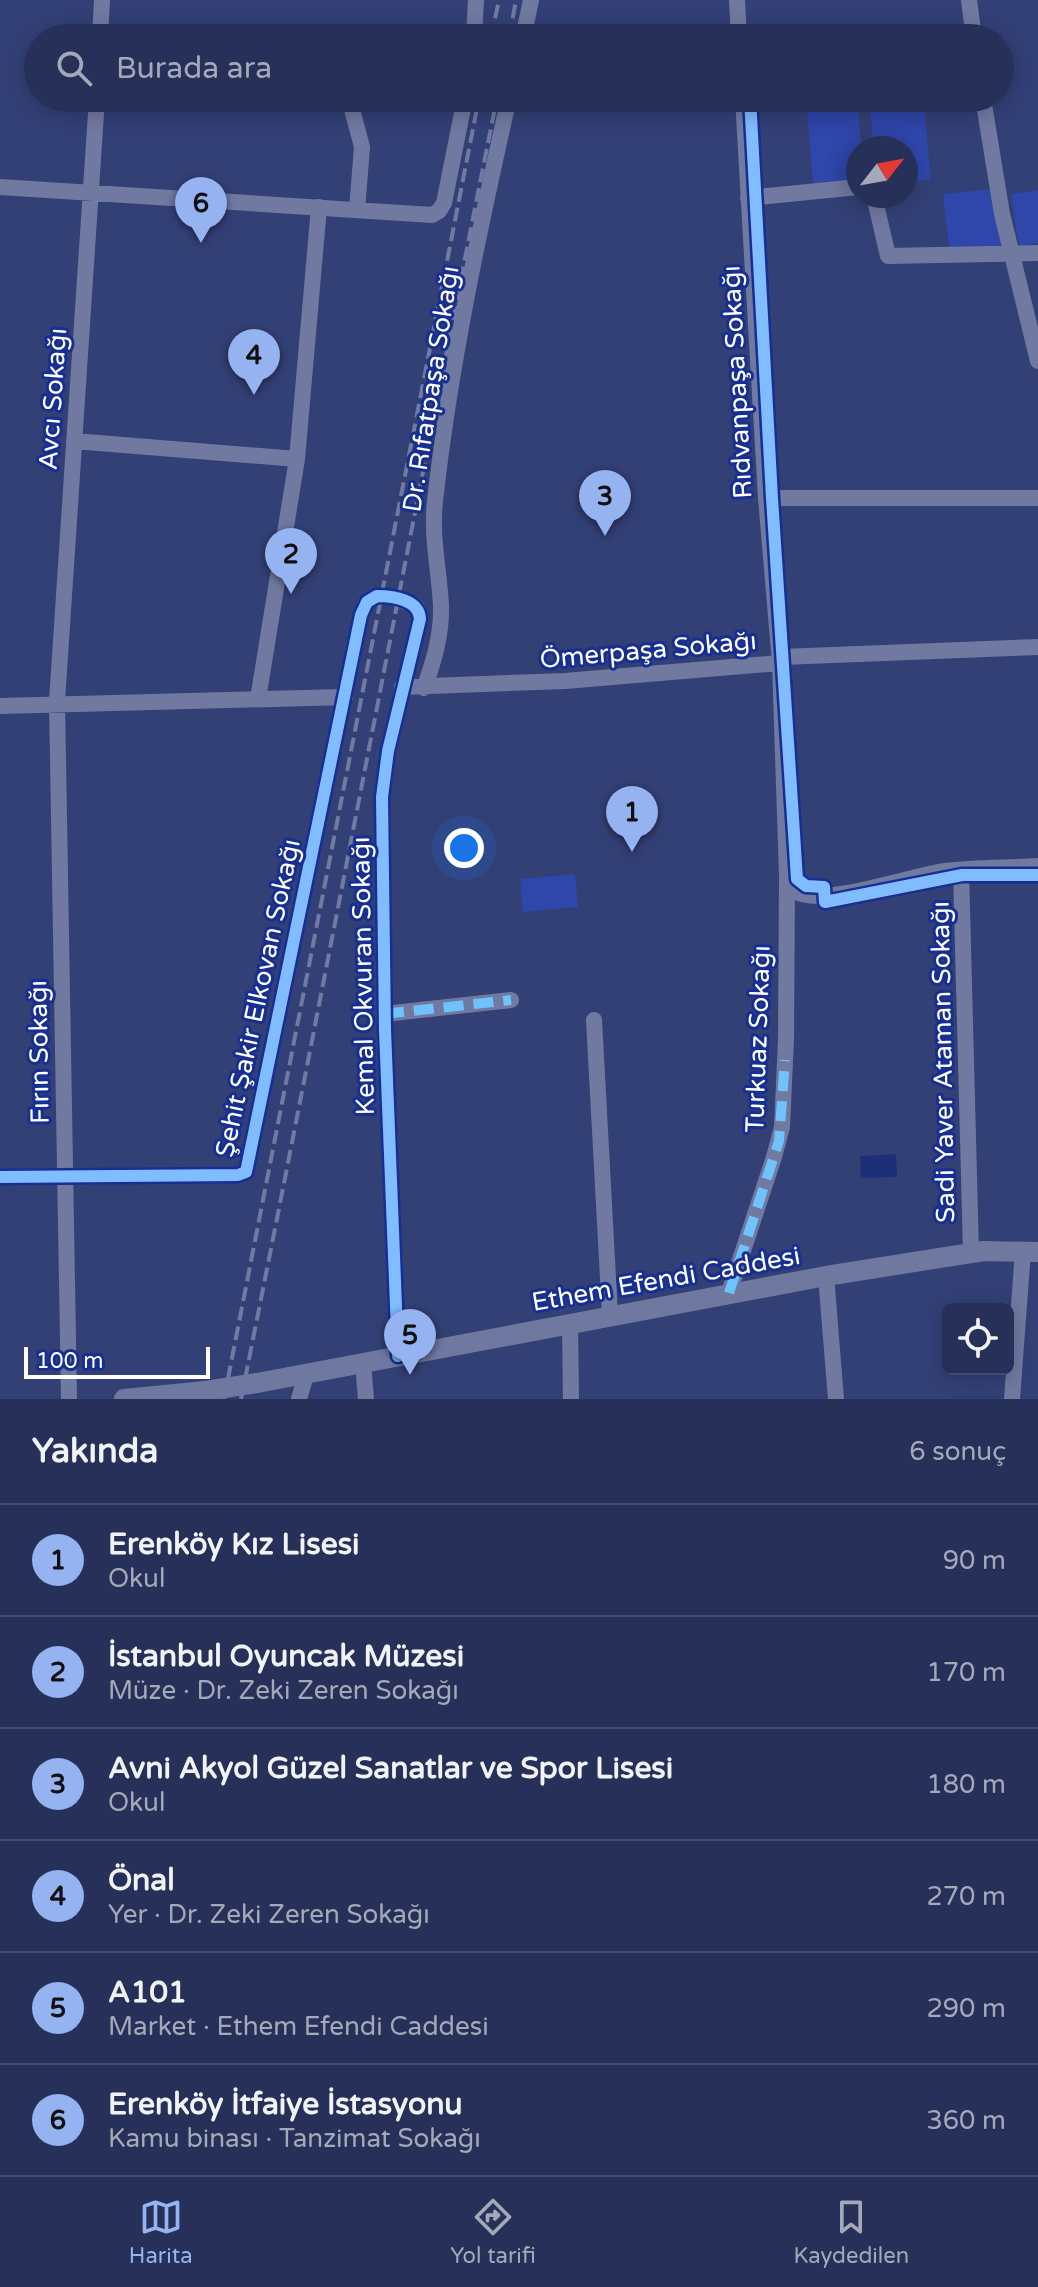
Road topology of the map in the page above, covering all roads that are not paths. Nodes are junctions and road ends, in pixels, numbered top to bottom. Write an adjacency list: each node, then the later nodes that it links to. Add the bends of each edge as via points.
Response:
1 (102, 0): 6 (street)
2 (476, 0): 7 (street)
3 (531, 0): 8 (street)
4 (737, 0): 9 (street)
5 (969, 0): 10 (street)
6 (101, 24)
7 (475, 24)
8 (526, 24)
9 (738, 24)
10 (972, 24)
11 (96, 112): 19 (street, Avcı Sokağı)
12 (353, 112): 23 (street, via 362,147)
13 (462, 112): 23 (street, via 439,211 426,215)
14 (506, 112): 36 (street, Dr. Rıfatpaşa Sokağı, via 446,412 434,515 440,625)
15 (744, 112): 20 (street, Rıdvanpaşa Sokağı)
16 (985, 112): 25 (street)
17 (0, 187): 19 (street)
18 (846, 188): 20 (street)
19 (91, 192): 21 (street); 27 (street, Avcı Sokağı)
20 (748, 198): 29 (street, Rıdvanpaşa Sokağı)
21 (319, 207): 23 (street); 28 (street)
22 (877, 208): 25 (street, via 888,256)
23 (357, 210)
24 (1038, 253): 25 (street)
25 (1011, 255): 26 (street)
26 (1038, 361)
27 (74, 441): 28 (street); 39 (street, Avcı Sokağı)
28 (297, 459): 38 (street)
29 (766, 498): 30 (street); 34 (street, Rıdvanpaşa Sokağı)
30 (1038, 498)
31 (373, 598): 37 (street, Şehit Şakir Elkovan Sokağı, via 361,615)
32 (410, 603): 35 (street, Kemal Okvuran Sokağı, via 420,618)
33 (1038, 647): 34 (street, Ömerpaşa Sokağı, via 782,657)
34 (780, 663): 36 (street, Ömerpaşa Sokağı); 43 (street, Rıdvanpaşa Sokağı)
35 (402, 687): 36 (street, Ömerpaşa Sokağı); 45 (street, Kemal Okvuran Sokağı, via 382,797)
36 (424, 688)
37 (345, 697): 38 (street); 48 (street, Şehit Şakir Elkovan Sokağı, via 246,1172)
38 (258, 699): 39 (street)
39 (57, 704): 40 (street); 48 (street, Fırın Sokağı)
40 (0, 706)
41 (1038, 866): 42 (street)
42 (961, 870): 43 (street, via 813,896 799,893); 50 (street, Sadi Yaver Ataman Sokağı)
43 (787, 876): 52 (street, Turkuaz Sokağı, via 782,1127)
44 (511, 1000): 45 (street)
45 (384, 1014): 55 (street, Kemal Okvuran Sokağı)
46 (594, 1020): 53 (street)
47 (0, 1177): 48 (street, Şehit Şakir Elkovan Sokağı)
48 (65, 1178): 58 (street, Fırın Sokağı)
49 (1030, 1251): 50 (main road, Ethem Efendi Caddesi); 64 (street)
50 (971, 1253): 51 (main road, Ethem Efendi Caddesi)
51 (826, 1276): 52 (main road, Ethem Efendi Caddesi); 63 (street)
52 (729, 1293): 53 (main road, Ethem Efendi Caddesi)
53 (610, 1315): 54 (main road, Ethem Efendi Caddesi)
54 (570, 1323): 55 (main road, Ethem Efendi Caddesi); 62 (street)
55 (398, 1356): 56 (main road, Ethem Efendi Caddesi)
56 (363, 1363): 57 (main road, Ethem Efendi Caddesi); 61 (street)
57 (306, 1375): 59 (main road, Ethem Efendi Caddesi, bridge); 60 (street)
58 (69, 1399)
59 (124, 1399)
60 (299, 1399)
61 (366, 1399)
62 (571, 1399)
63 (836, 1399)
64 (1012, 1399)

